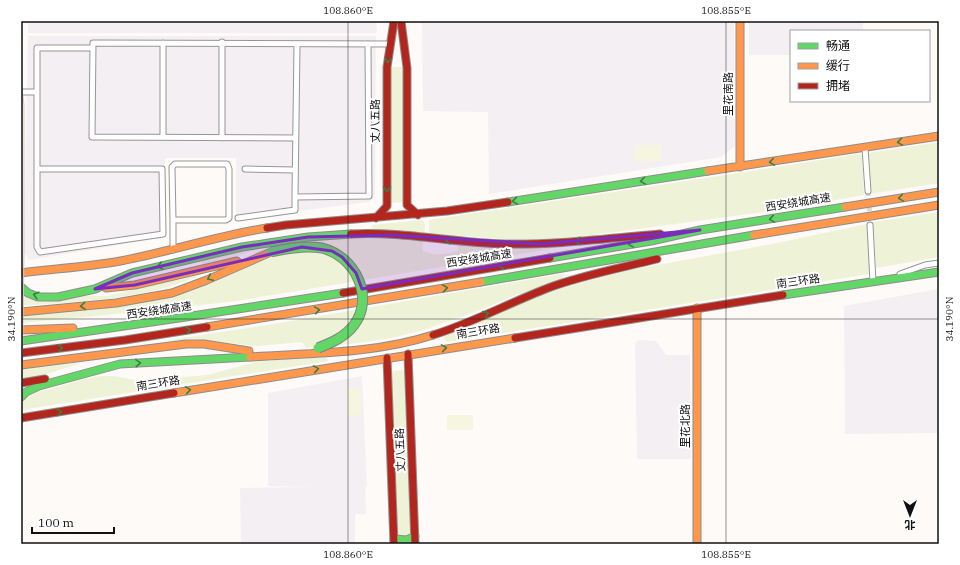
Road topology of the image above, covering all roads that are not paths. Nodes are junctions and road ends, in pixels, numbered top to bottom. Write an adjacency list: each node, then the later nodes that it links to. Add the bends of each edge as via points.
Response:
1 (394, 21): 8 (main road, 丈八五路)
2 (401, 21): 25 (main road, via 407,68 407,205)
3 (740, 21): 17 (main road, 里花南路)
4 (222, 42): 5 (street); 6 (street); 14 (street)
5 (163, 43): 9 (street, via 93,43); 13 (street)
6 (297, 44): 7 (street); 15 (street)
7 (368, 44): 8 (street); 23 (street, via 369,196)
8 (390, 44): 27 (main road, 丈八五路, one-way to 27, via 387,66 387,206)
9 (93, 48): 11 (street, via 37,48); 13 (street, via 92,137)
10 (21, 92): 11 (street)
11 (37, 92): 18 (street)
12 (939, 136): 16 (main road, one-way to 16)
13 (163, 137): 14 (street)
14 (222, 138): 15 (street)
15 (295, 138): 20 (street)
16 (865, 148): 17 (main road, one-way to 17); 21 (street)
17 (740, 167): 25 (main road, one-way to 25)
18 (37, 169): 18 (street, via 37,247 40,252 163,234 162,169)
19 (245, 169): 20 (street)
20 (295, 170): 23 (street)
21 (868, 191)
22 (939, 192): 30 (main road, 西安绕城高速, one-way to 30)
23 (295, 198): 26 (street, via 295,210)
24 (939, 204): 31 (main road)
25 (418, 215): 27 (main road)
26 (238, 218)
27 (376, 218): 32 (main road, via 286,225)
28 (172, 220): 28 (street, via 229,218 229,169 226,164 175,164 172,167); 32 (street)
29 (870, 225): 37 (street)
30 (700, 230): 39 (main road, one-way to 39, via 539,244 504,244 393,235 332,235 267,242 132,273); 42 (main road, 西安绕城高速, one-way to 42, via 636,244)
31 (703, 246): 46 (main road, one-way to 31, via 380,348 406,343 450,330 550,287); 47 (main road, one-way to 31, via 125,340)
32 (173, 250): 36 (main road, via 114,262)
33 (267, 253): 39 (main road, via 135,285); 41 (main road, one-way to 41, via 197,284 160,296); 46 (main road, bridge, via 316,247 332,251 351,265 356,273 362,292 362,304 355,324 338,340)
34 (939, 263): 37 (street)
35 (939, 272): 37 (main road, 南三环路)
36 (21, 273)
37 (877, 281): 40 (main road, 南三环路)
38 (21, 287): 39 (main road, one-way to 38, via 48,298 28,293)
39 (96, 288)
40 (697, 308): 48 (main road, 南三环路, one-way to 40); 58 (main road, 里花北路)
41 (21, 312)
42 (145, 324): 43 (main road); 44 (main road, 西安绕城高速)
43 (21, 330)
44 (21, 341)
45 (301, 350): 46 (main road); 49 (main road); 52 (main road, via 242,351 204,344 186,344)
46 (316, 351): 49 (main road)
47 (21, 353)
48 (408, 354): 50 (main road, 南三环路); 56 (main road, 丈八五路)
49 (273, 355): 51 (main road, one-way to 49)
50 (386, 358): 55 (main road, 南三环路, one-way to 50); 57 (main road, 丈八五路)
51 (120, 364): 53 (main road); 54 (main road, via 39,386)
52 (21, 365)
53 (21, 383)
54 (21, 396)
55 (21, 418)
56 (415, 540): 57 (main road)
57 (394, 541)
58 (697, 544)

